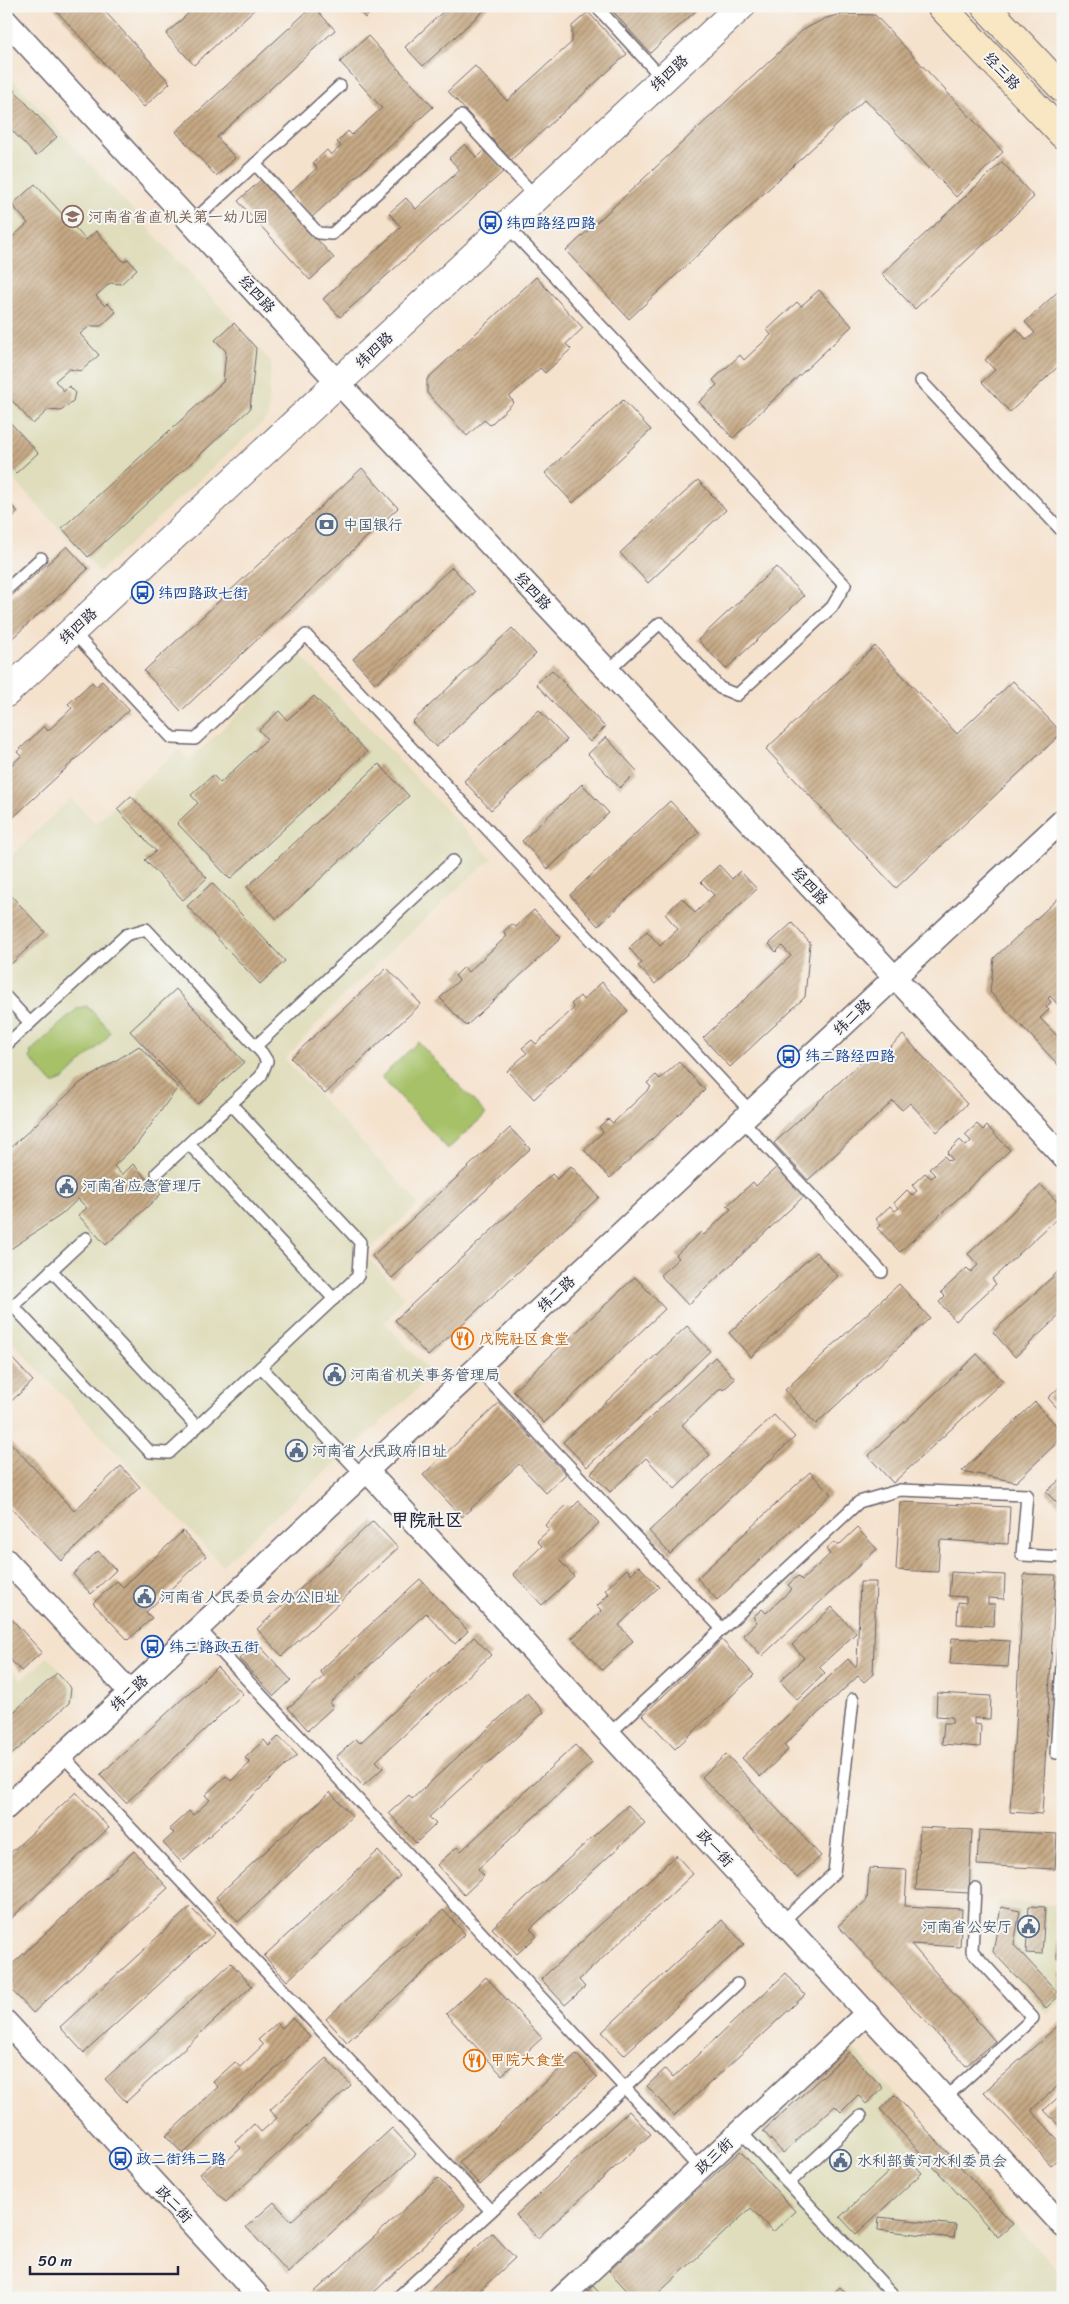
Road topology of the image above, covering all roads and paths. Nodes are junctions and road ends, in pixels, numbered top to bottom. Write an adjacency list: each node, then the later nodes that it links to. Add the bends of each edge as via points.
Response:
1 (596, 6): 6 (lane)
2 (741, 6): 6 (street, 纬四路)
3 (941, 6): 9 (main road, 经三路)
4 (985, 6): 8 (main road)
5 (6, 21): 12 (street, 经四路)
6 (663, 79): 11 (street, 纬四路)
7 (340, 86): 10 (lane)
8 (1063, 90)
9 (1063, 135)
10 (255, 164): 11 (lane, via 318,234 332,234 461,116); 12 (lane)
11 (536, 197): 13 (street, 纬四路)
12 (191, 223): 15 (street, 经四路)
13 (506, 225): 15 (street, 纬四路); 20 (lane, via 845,585 832,607 737,695 720,688 660,623)
14 (921, 381): 16 (lane)
15 (338, 383): 19 (street, 纬四路); 20 (street, 经四路)
16 (1063, 532)
17 (42, 558): 18 (lane)
18 (6, 590)
19 (72, 631): 21 (street, 纬四路); 30 (lane, via 172,738 195,739 306,635)
20 (608, 671): 24 (street, 经四路)
21 (6, 693)
22 (1060, 829): 24 (street, 纬二路)
23 (453, 861): 28 (lane)
24 (895, 977): 30 (street, 纬二路); 32 (street, 经四路)
25 (6, 997): 26 (lane)
26 (30, 1023): 27 (lane); 28 (lane, via 126,936 146,929)
27 (6, 1045)
28 (256, 1046): 29 (lane, via 267,1061 260,1076)
29 (231, 1104): 31 (lane); 37 (lane, via 360,1242 358,1276)
30 (747, 1116): 36 (lane); 39 (street, 纬二路)
31 (188, 1144): 33 (lane); 37 (lane)
32 (1063, 1157)
33 (156, 1173)
34 (86, 1238): 35 (lane)
35 (51, 1270): 40 (lane); 40 (lane, via 13,1306 150,1452 169,1453)
36 (882, 1272)
37 (334, 1299): 38 (lane)
38 (262, 1367): 40 (lane); 41 (lane)
39 (477, 1368): 41 (street, 纬二路); 45 (lane)
40 (197, 1427)
41 (365, 1473): 44 (street, 纬二路); 49 (street, 政一街)
42 (1063, 1557): 45 (lane, via 1022,1555 1027,1495 900,1490 858,1502)
43 (6, 1560): 47 (street)
44 (199, 1628): 47 (street, 纬二路); 58 (lane)
45 (722, 1629): 49 (lane)
46 (1063, 1650): 50 (lane)
47 (130, 1692): 51 (street, 纬二路)
48 (853, 1699): 54 (lane, via 834,1873)
49 (609, 1734): 54 (street, 政一街)
50 (1056, 1753)
51 (62, 1755): 52 (street, 纬二路); 64 (lane)
52 (6, 1808)
53 (975, 1888): 59 (lane, via 972,1951 1033,2018)
54 (782, 1922): 56 (street, 政一街)
55 (737, 1984): 58 (lane)
56 (867, 2013): 59 (street, 政一街); 61 (street, 政三街)
57 (6, 2022): 66 (street, 政二街)
58 (624, 2088): 62 (lane); 64 (lane)
59 (945, 2098): 65 (street, 政一街)
60 (861, 2116): 63 (lane)
61 (740, 2131): 62 (street, 政三街); 63 (lane)
62 (700, 2169): 68 (street, 政三街)
63 (788, 2183): 69 (lane)
64 (492, 2211): 67 (lane)
65 (1063, 2226)
66 (260, 2298)
67 (397, 2298)
68 (561, 2298)
69 (896, 2298)

